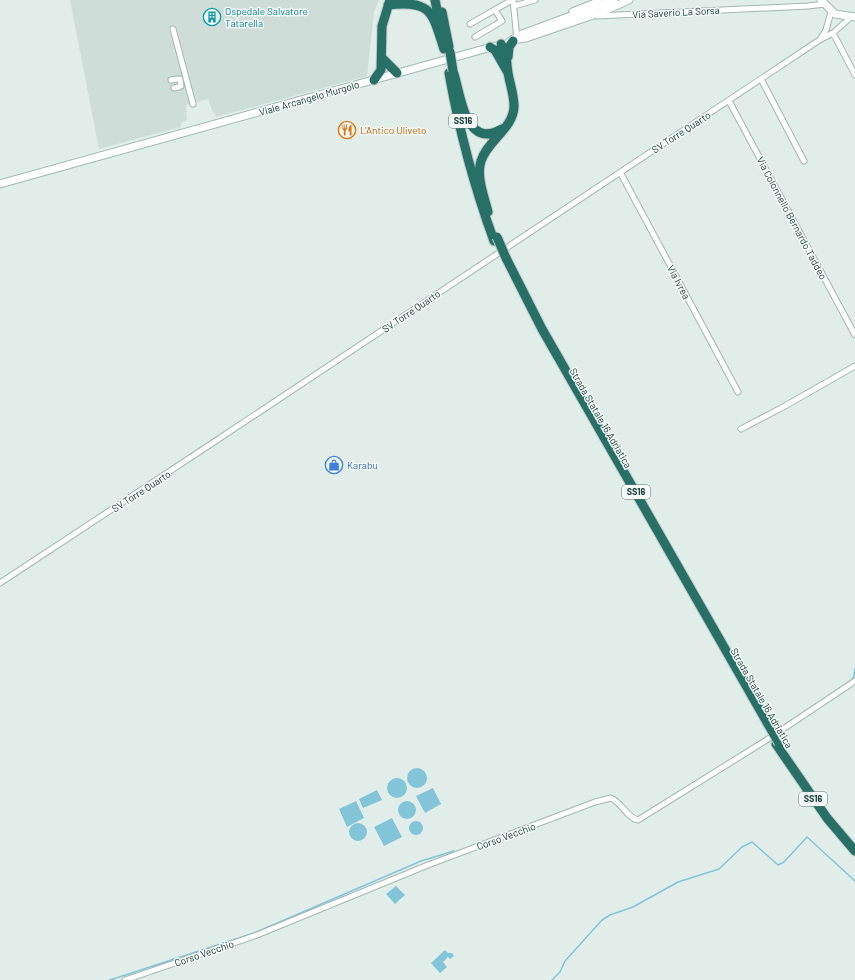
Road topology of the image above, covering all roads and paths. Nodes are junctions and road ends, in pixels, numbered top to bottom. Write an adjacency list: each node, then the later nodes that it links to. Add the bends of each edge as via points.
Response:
1 (435, 0): 26 (highway, Strada Statale 16 Adriatica / SS16)
2 (440, 0): 26 (highway, Strada Statale 16 Adriatica / SS16)
3 (535, 0): 9 (street)
4 (600, 0): 10 (street)
5 (614, 0): 15 (main road)
6 (629, 0): 16 (main road)
7 (812, 0): 12 (street)
8 (389, 2): 26 (highway, via 413,0 425,5 433,16); 28 (highway, via 380,37)
9 (513, 2): 13 (street); 23 (street)
10 (586, 2): 15 (street, via 572,11)
11 (823, 2): 12 (street, Via Saverio La Sorsa); 14 (main road)
12 (808, 6): 16 (street, Via Saverio La Sorsa)
13 (495, 10): 18 (street); 21 (street, via 502,21)
14 (831, 12): 17 (main road); 22 (street)
15 (574, 15): 23 (main road, via 522,34)
16 (592, 16): 23 (main road)
17 (853, 17): 20 (street, SV Torre Quarto)
18 (470, 24)
19 (173, 28): 36 (street, via 179,83)
20 (833, 33): 22 (street, SV Torre Quarto); 32 (street)
21 (475, 37)
22 (821, 39): 33 (street, SV Torre Quarto)
23 (515, 40): 24 (main road); 30 (highway, via 508,51)
24 (501, 44): 25 (main road); 27 (highway); 30 (highway, via 506,52)
25 (490, 47): 27 (highway); 31 (main road)
26 (447, 52): 29 (highway, Strada Statale 16 Adriatica / SS16, bridge)
27 (498, 56): 30 (highway)
28 (384, 67): 31 (highway); 34 (highway)
29 (451, 72): 37 (highway, via 470,126 479,132 490,134); 40 (highway, Strada Statale 16 Adriatica / SS16)
30 (508, 72): 37 (highway, via 514,108)
31 (397, 73)
32 (855, 75)
33 (761, 79): 35 (street, SV Torre Quarto); 38 (street)
34 (374, 80): 41 (main road, Viale Arcangelo Murgolo)
35 (729, 101): 39 (street, SV Torre Quarto); 43 (street, Via Colonnello Bernardo Taddeo)
36 (193, 104)
37 (505, 127): 40 (highway, via 484,154)
38 (804, 161)
39 (620, 172): 45 (street, Via Ivrea); 47 (street, SV Torre Quarto)
40 (476, 176): 42 (highway, Strada Statale 16 Adriatica / SS16); 42 (highway, Strada Statale 16 Adriatica / SS16)
41 (0, 184)
42 (495, 239): 49 (highway, Strada Statale 16 Adriatica / SS16, bridge, via 542,329)
43 (855, 335)
44 (855, 366): 46 (street)
45 (738, 392)
46 (741, 429)
47 (0, 583)
48 (855, 681): 52 (street, Corso Vecchio, via 766,742 638,820 633,819 618,801 611,798 595,802 428,865 256,935)
49 (778, 744): 50 (highway, Strada Statale 16 Adriatica / SS16, via 829,816); 51 (highway, Strada Statale 16 Adriatica / SS16, via 827,818)
50 (855, 846)
51 (855, 851)
52 (125, 980)

